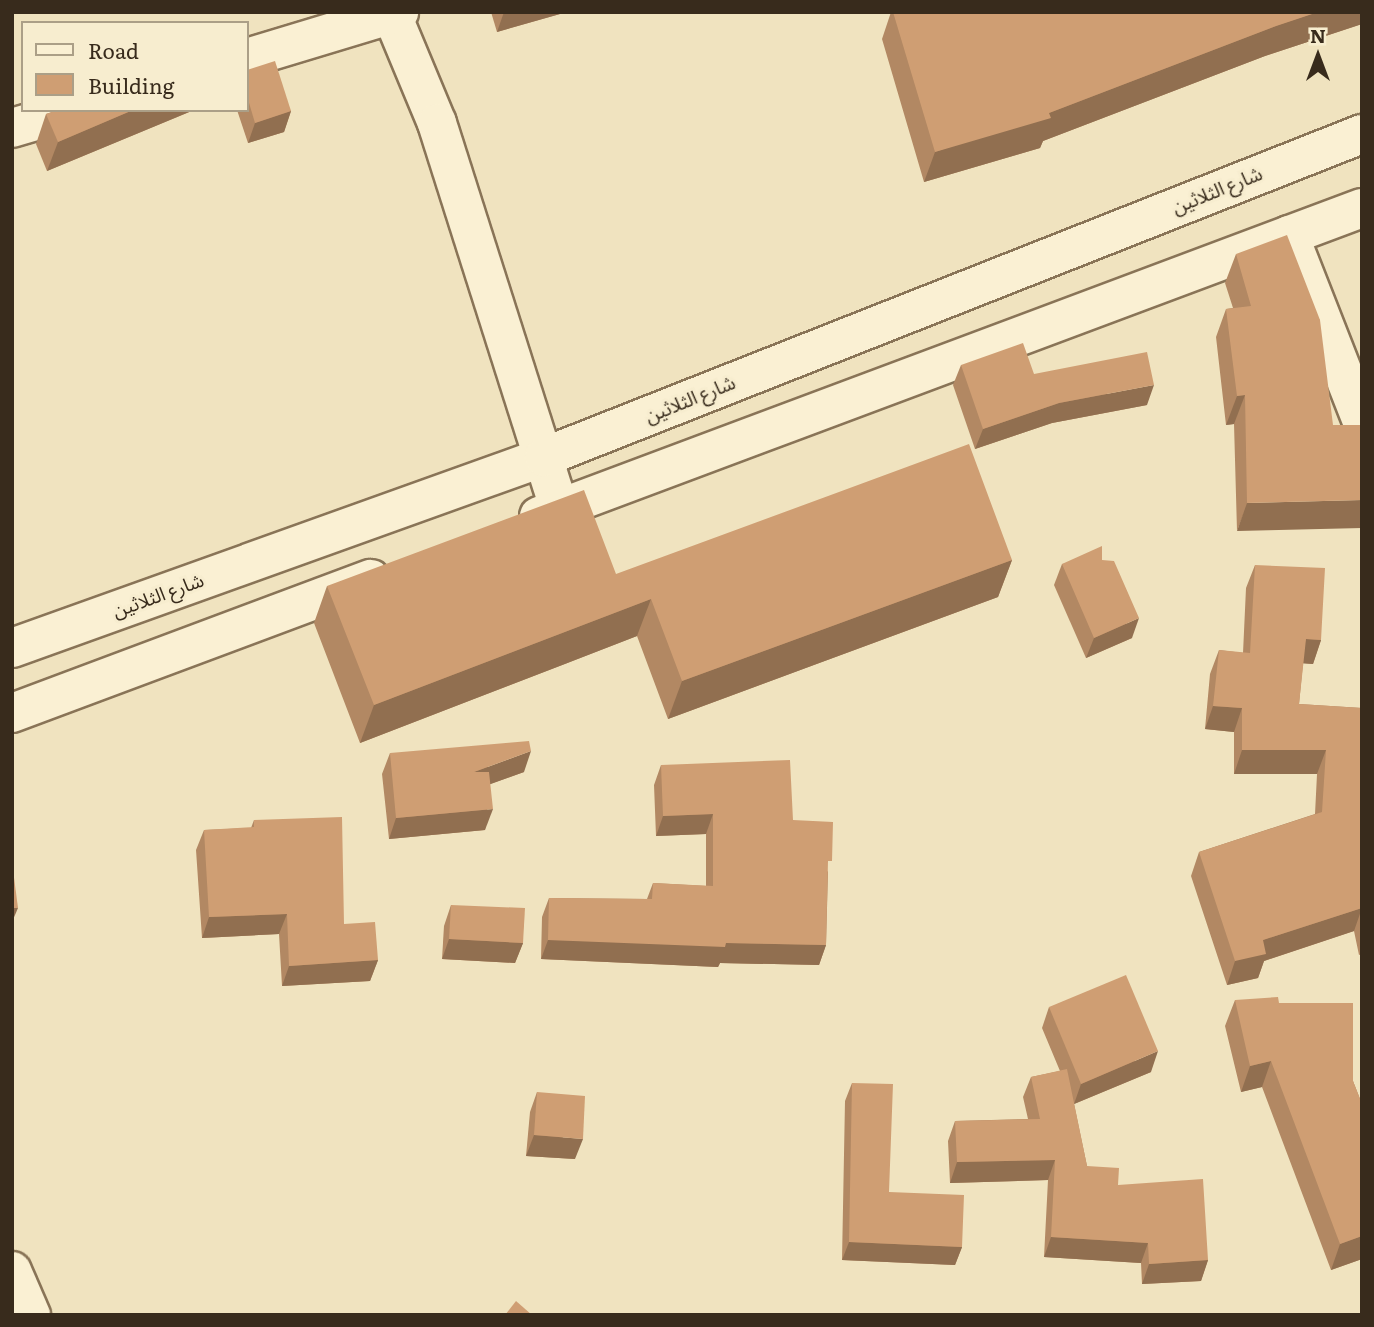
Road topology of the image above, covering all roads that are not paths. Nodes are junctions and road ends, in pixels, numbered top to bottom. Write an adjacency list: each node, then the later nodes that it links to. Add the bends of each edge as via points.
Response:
1 (395, 14): 2 (street); 9 (street, via 437,123)
2 (248, 58)
3 (66, 112): 4 (street)
4 (12, 128)
5 (1362, 134): 9 (street, شارع الثلاثين)
6 (1362, 208): 7 (street)
7 (1289, 235): 8 (street); 10 (street)
8 (1362, 421)
9 (544, 457): 10 (street); 13 (street, شارع الثلاثين)
10 (559, 508): 11 (street)
11 (507, 528)
12 (403, 567): 14 (street)
13 (12, 648)
14 (12, 713)
15 (12, 1271): 16 (street)
16 (31, 1315)

